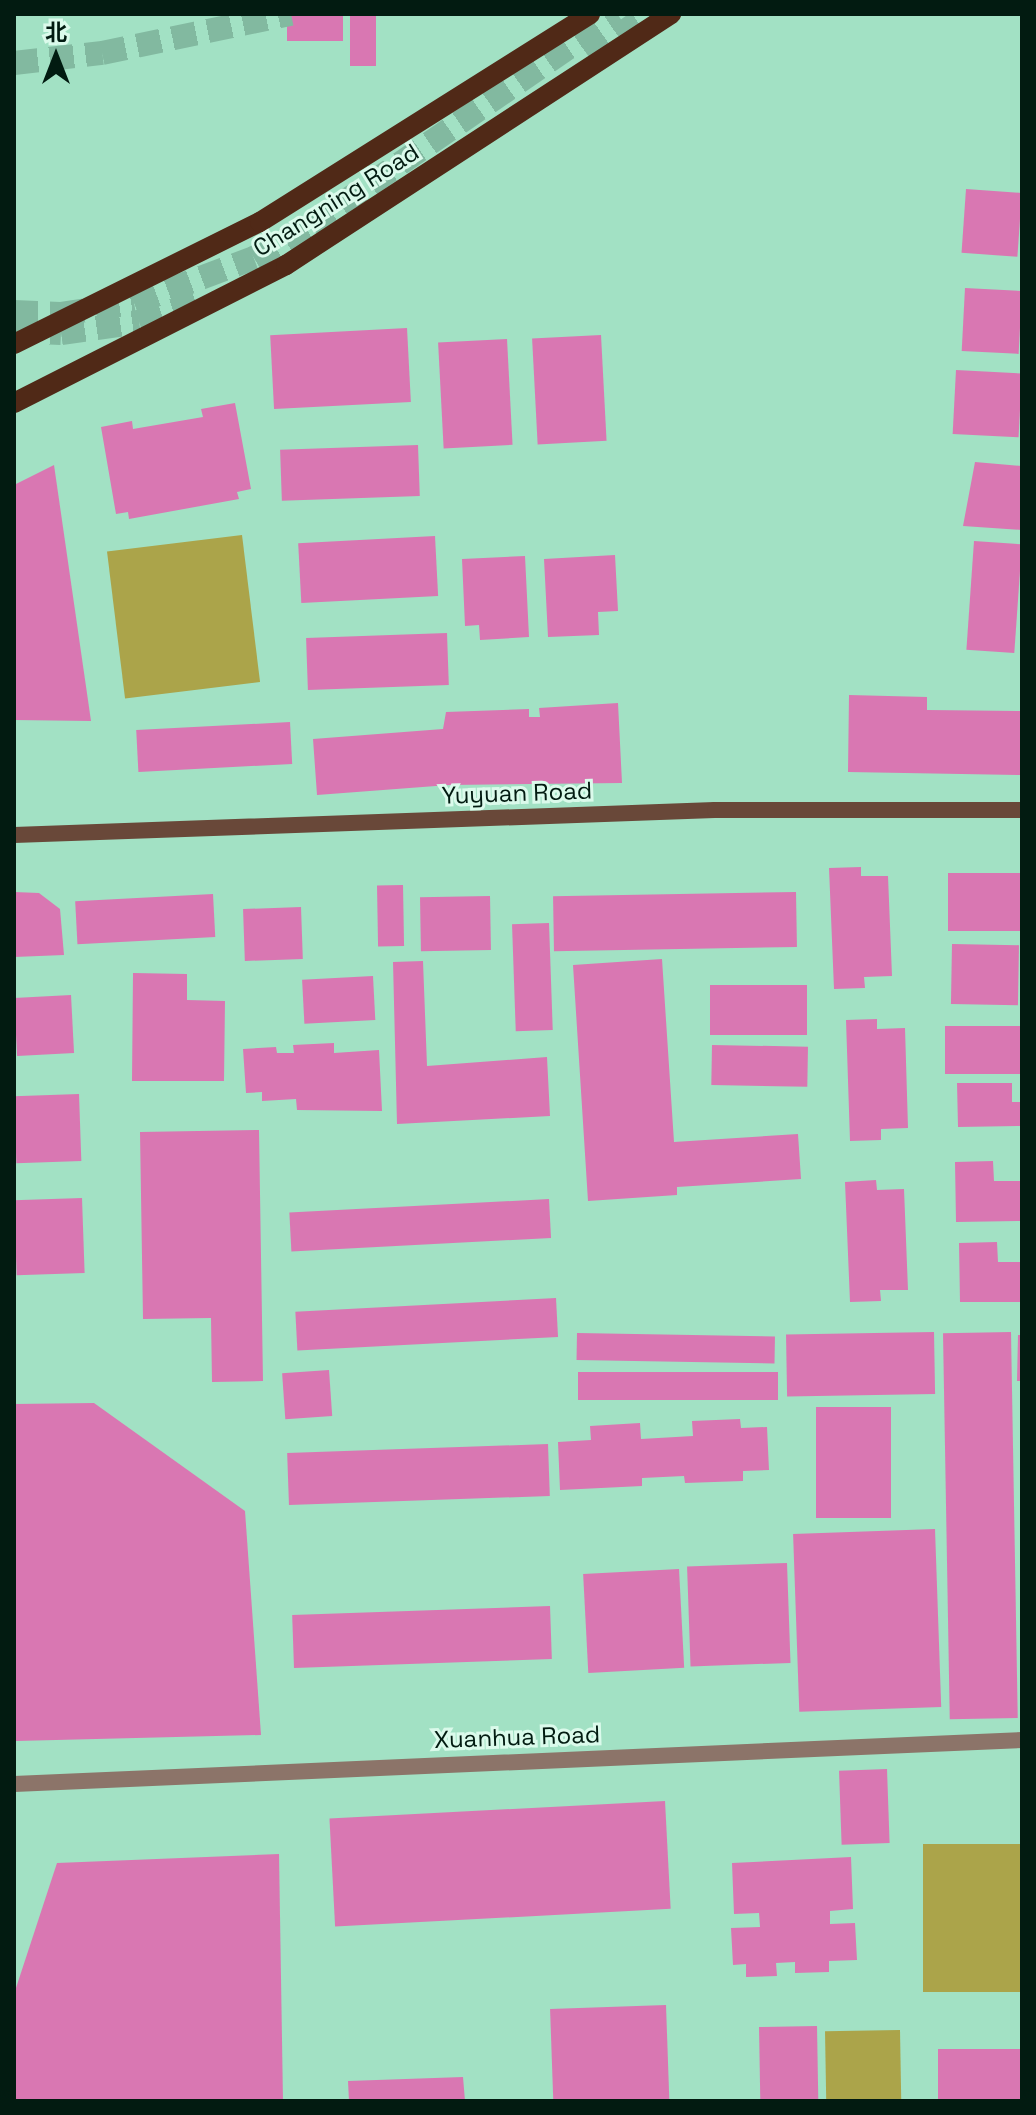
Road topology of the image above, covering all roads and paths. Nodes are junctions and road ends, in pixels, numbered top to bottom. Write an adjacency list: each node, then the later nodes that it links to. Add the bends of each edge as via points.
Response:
1 (590, 14): 3 (main road, Changning Road, via 260,222)
2 (671, 14): 4 (main road, Changning Road, via 286,265)
3 (14, 344)
4 (14, 403)
5 (1022, 810): 6 (main road, Yuyuan Road, via 715,810)
6 (14, 835)
7 (1022, 1740): 8 (street, Xuanhua Road)
8 (14, 1784)

